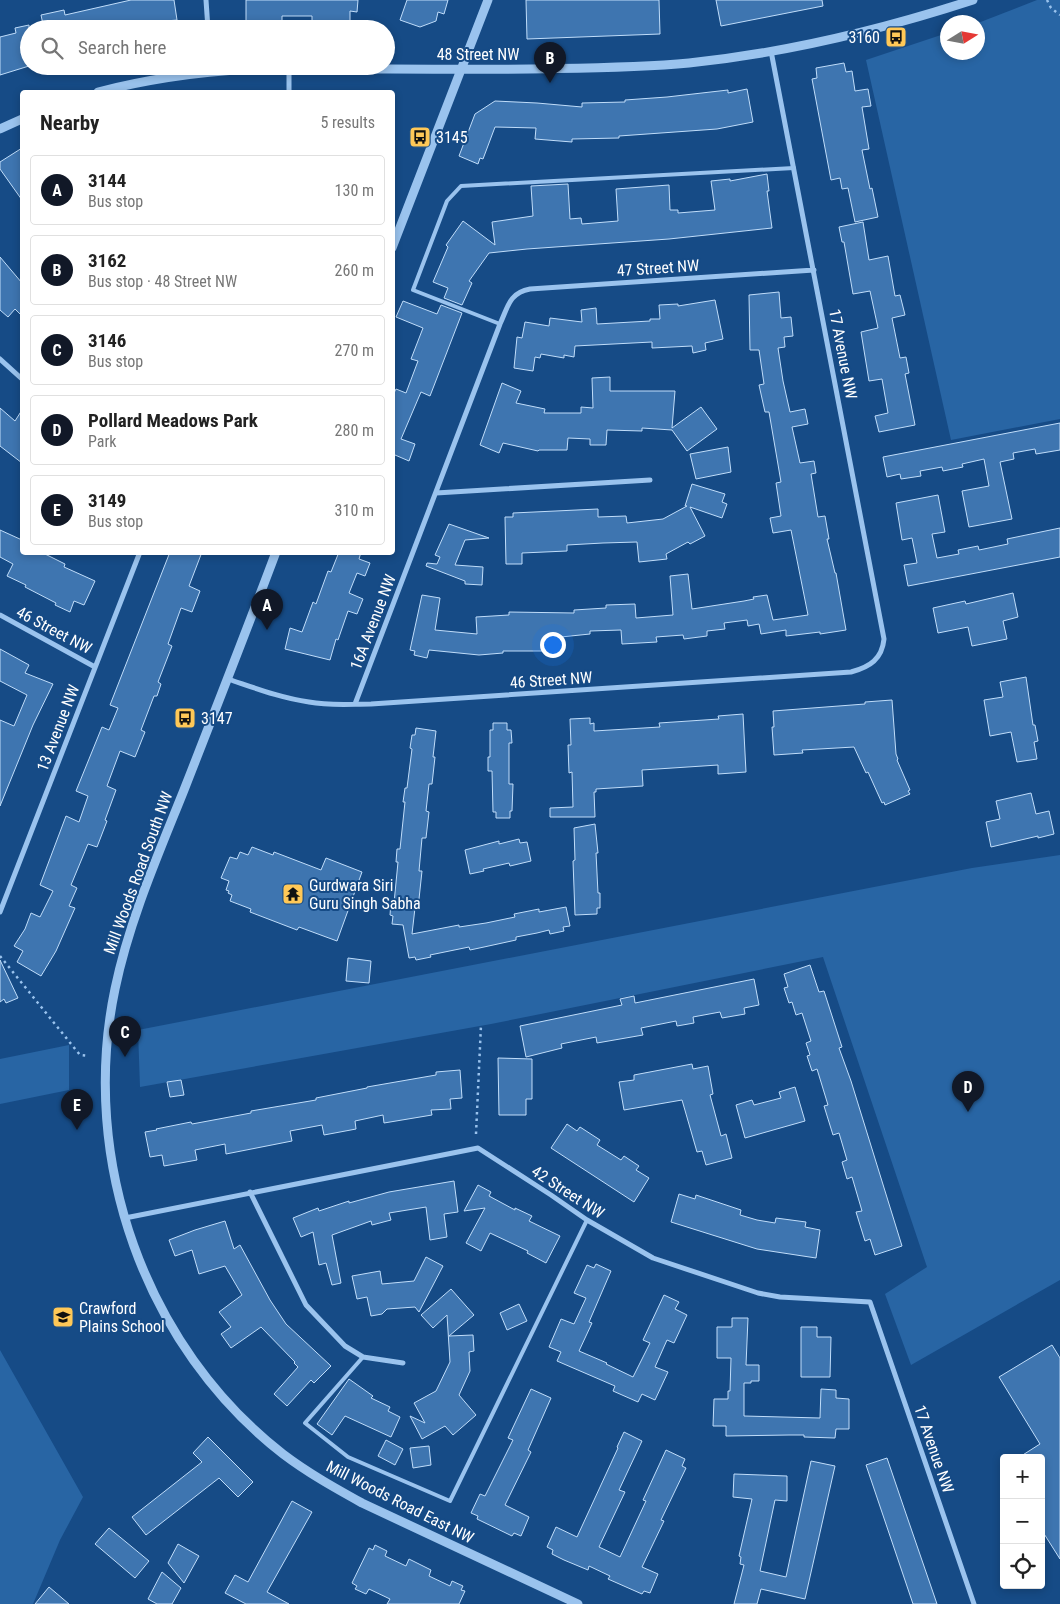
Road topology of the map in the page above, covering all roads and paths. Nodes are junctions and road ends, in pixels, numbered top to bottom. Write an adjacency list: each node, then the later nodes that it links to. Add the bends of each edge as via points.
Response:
1 (206, 0): 6 (street)
2 (488, 0): 9 (street)
3 (973, 0): 7 (street, 48 Street NW, via 882,27)
4 (1047, 0): 5 (path)
5 (1060, 15)
6 (207, 20)
7 (771, 51): 9 (street, 48 Street NW, via 654,65); 16 (street, 17 Avenue NW)
8 (395, 69): 9 (street, 48 Street NW)
9 (461, 69): 17 (street)
10 (176, 75): 12 (street, 48 Street NW)
11 (289, 75): 13 (street)
12 (107, 90)
13 (290, 90)
14 (20, 121): 15 (street)
15 (0, 129)
16 (795, 168): 18 (street, 17 Avenue NW); 20 (lane, via 461,186 447,201 414,290)
17 (395, 240)
18 (814, 270): 19 (street, 47 Street NW, via 530,289 517,293); 28 (street, 17 Avenue NW, via 884,639)
19 (509, 303): 20 (street, 16A Avenue NW)
20 (500, 324): 24 (street, 16A Avenue NW)
21 (0, 359): 22 (street)
22 (20, 377)
23 (650, 480): 24 (street)
24 (436, 493): 31 (street, 16A Avenue NW)
25 (139, 555): 29 (street, 13 Avenue NW)
26 (275, 555): 30 (street, Mill Woods Road South NW)
27 (0, 615): 29 (street, 46 Street NW)
28 (876, 661): 31 (street, 46 Street NW, via 851,672)
29 (95, 667): 32 (street, 13 Avenue NW)
30 (228, 679): 31 (street, 46 Street NW, via 297,700); 38 (street, Mill Woods Road South NW, via 141,897 114,991 106,1056 105,1108 111,1161)
31 (355, 704)
32 (0, 912)
33 (0, 956): 35 (path, via 80,1055)
34 (481, 1025): 36 (path)
35 (90, 1056)
36 (476, 1134)
37 (250, 1192): 38 (street, 42 Street NW); 39 (street, 42 Street NW, via 478,1148); 41 (street, via 306,1305 346,1346)
38 (124, 1218): 43 (street, Mill Woods Road East NW, via 157,1300 193,1359 230,1404 282,1453 362,1503)
39 (587, 1220): 40 (street, 42 Street NW, via 653,1258 758,1293); 41 (lane, via 450,1500 348,1457 305,1423)
40 (870, 1302): 44 (street, 17 Avenue NW)
41 (363, 1357): 42 (street)
42 (402, 1363)
43 (578, 1604)
44 (974, 1604)

